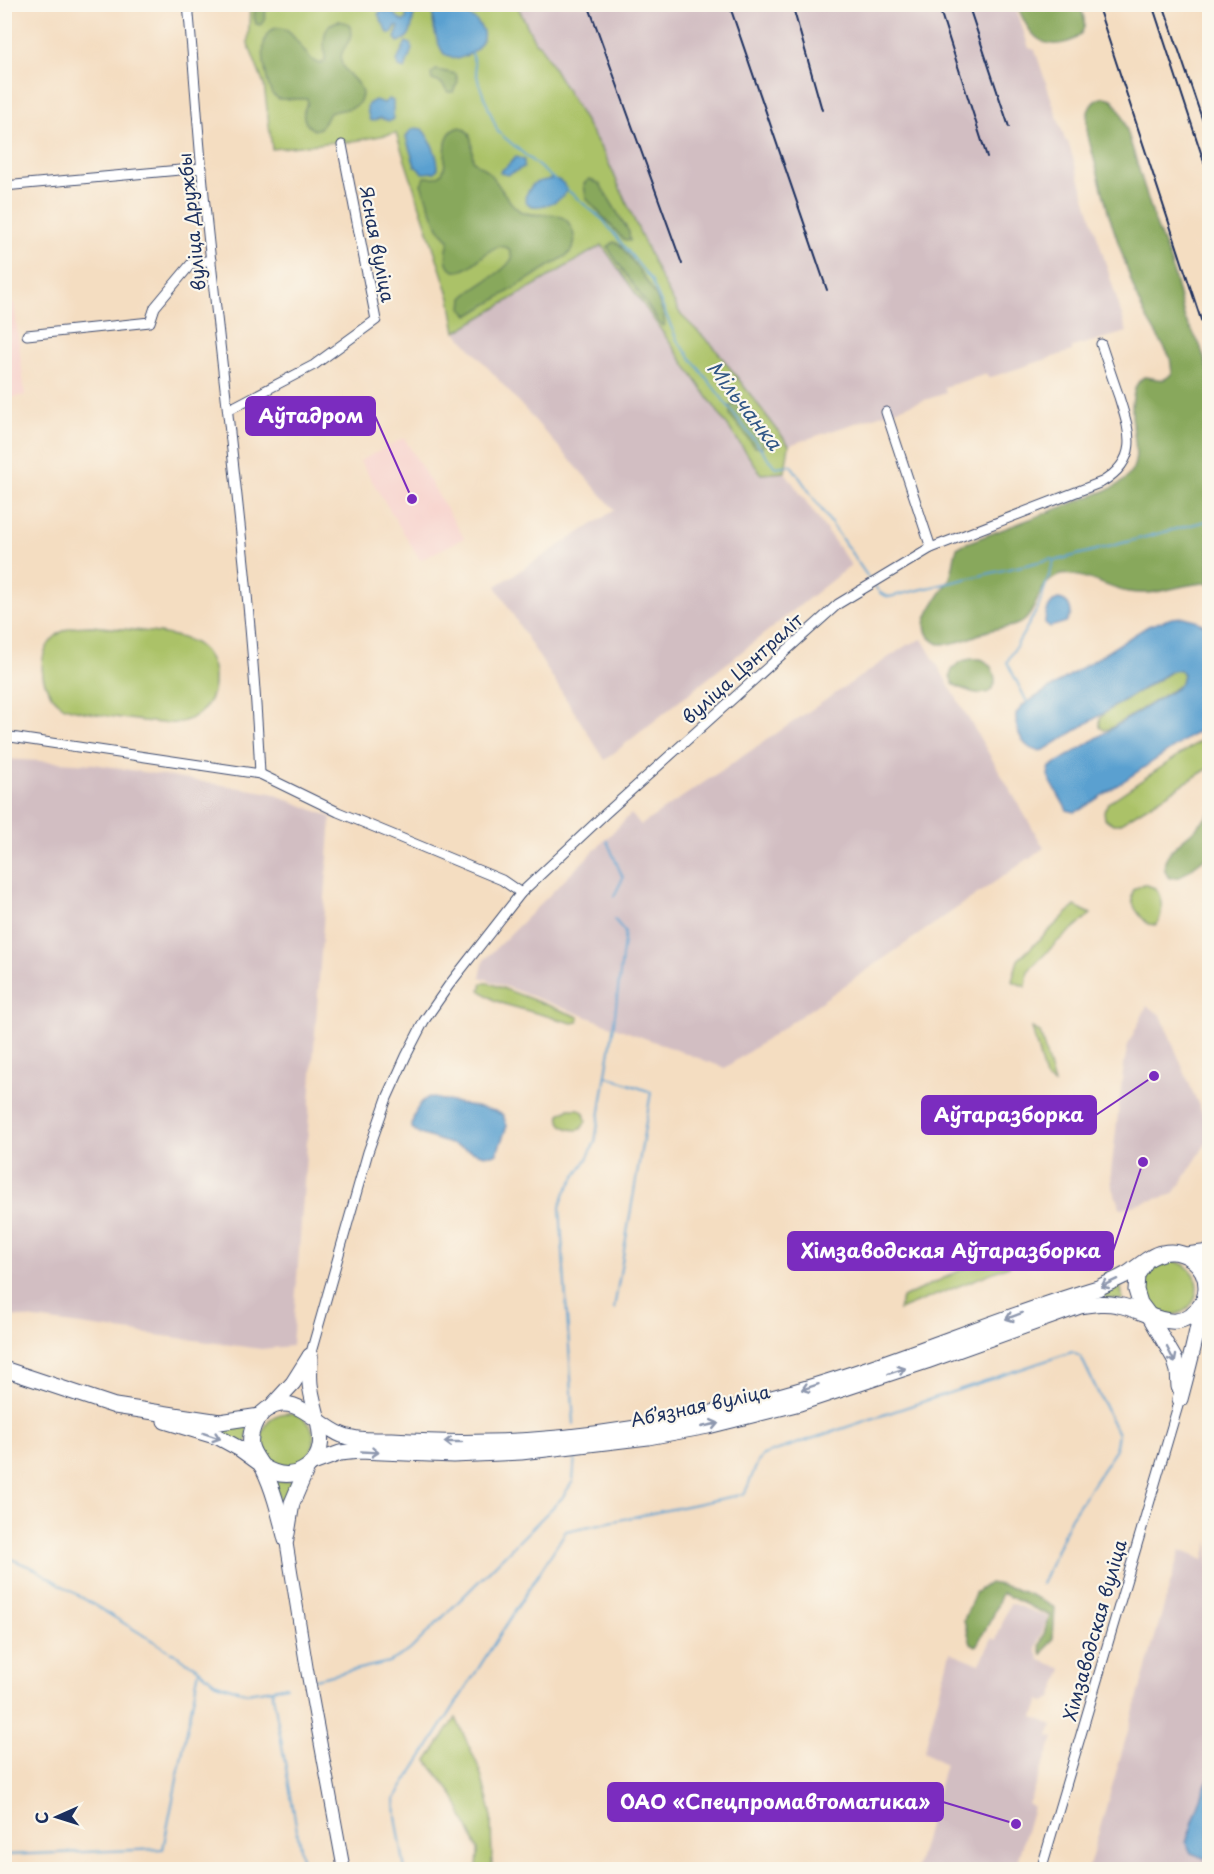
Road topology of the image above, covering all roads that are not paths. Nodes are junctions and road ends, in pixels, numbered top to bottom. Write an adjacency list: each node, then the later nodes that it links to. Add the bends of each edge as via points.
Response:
1 (188, 4): 3 (street, вуліца Дружбы)
2 (342, 145): 8 (street, Ясная вуліца, via 376,320 314,365)
3 (202, 168): 4 (street); 5 (street, вуліца Дружбы)
4 (4, 186)
5 (211, 260): 6 (street, via 191,264 156,307 150,322); 8 (street, вуліца Дружбы)
6 (27, 335)
7 (1101, 344): 10 (street, вуліца Цэнтраліт, via 1130,431 1129,449 1116,474)
8 (228, 410): 12 (street, вуліца Дружбы)
9 (886, 412): 10 (street)
10 (931, 548): 13 (street, вуліца Цэнтраліт, via 829,611)
11 (4, 736): 12 (street)
12 (260, 774): 13 (street, via 338,812 502,880)
13 (521, 893): 20 (street, вуліца Цэнтраліт, via 424,1021 387,1098)
14 (1209, 1252): 15 (main road)
15 (1186, 1255): 16 (main road, via 1160,1253); 17 (main road, via 1205,1277)
16 (1145, 1263): 18 (main road, one-way to 18); 19 (main road, via 1137,1275 1136,1290)
17 (1206, 1296): 19 (main road, via 1197,1311 1179,1321 1158,1320); 22 (main road)
18 (1075, 1301): 19 (main road, via 1120,1305); 25 (main road, Абʼязная вуліца, one-way to 25, via 797,1391 649,1426 517,1441 432,1442 355,1439); 27 (main road, Абʼязная вуліца, one-way to 18, via 340,1453 521,1452 708,1426 800,1403 927,1361)
19 (1149, 1315): 22 (main road, one-way to 22, via 1174,1358)
20 (310, 1356): 24 (main road, via 293,1383); 25 (main road)
21 (4, 1369): 23 (main road, via 115,1406)
22 (1180, 1399): 30 (street, Хімзаводская вуліца)
23 (138, 1409): 24 (main road, via 220,1422); 26 (main road, one-way to 26, via 218,1437)
24 (265, 1412): 25 (main road, via 287,1404 304,1409); 26 (main road, via 252,1430 251,1447)
25 (317, 1422): 27 (main road, via 321,1443)
26 (260, 1464): 27 (main road, via 284,1475); 28 (main road, via 277,1504)
27 (310, 1466): 28 (main road, via 292,1503)
28 (286, 1540): 29 (street)
29 (344, 1869)
30 (1041, 1869)

